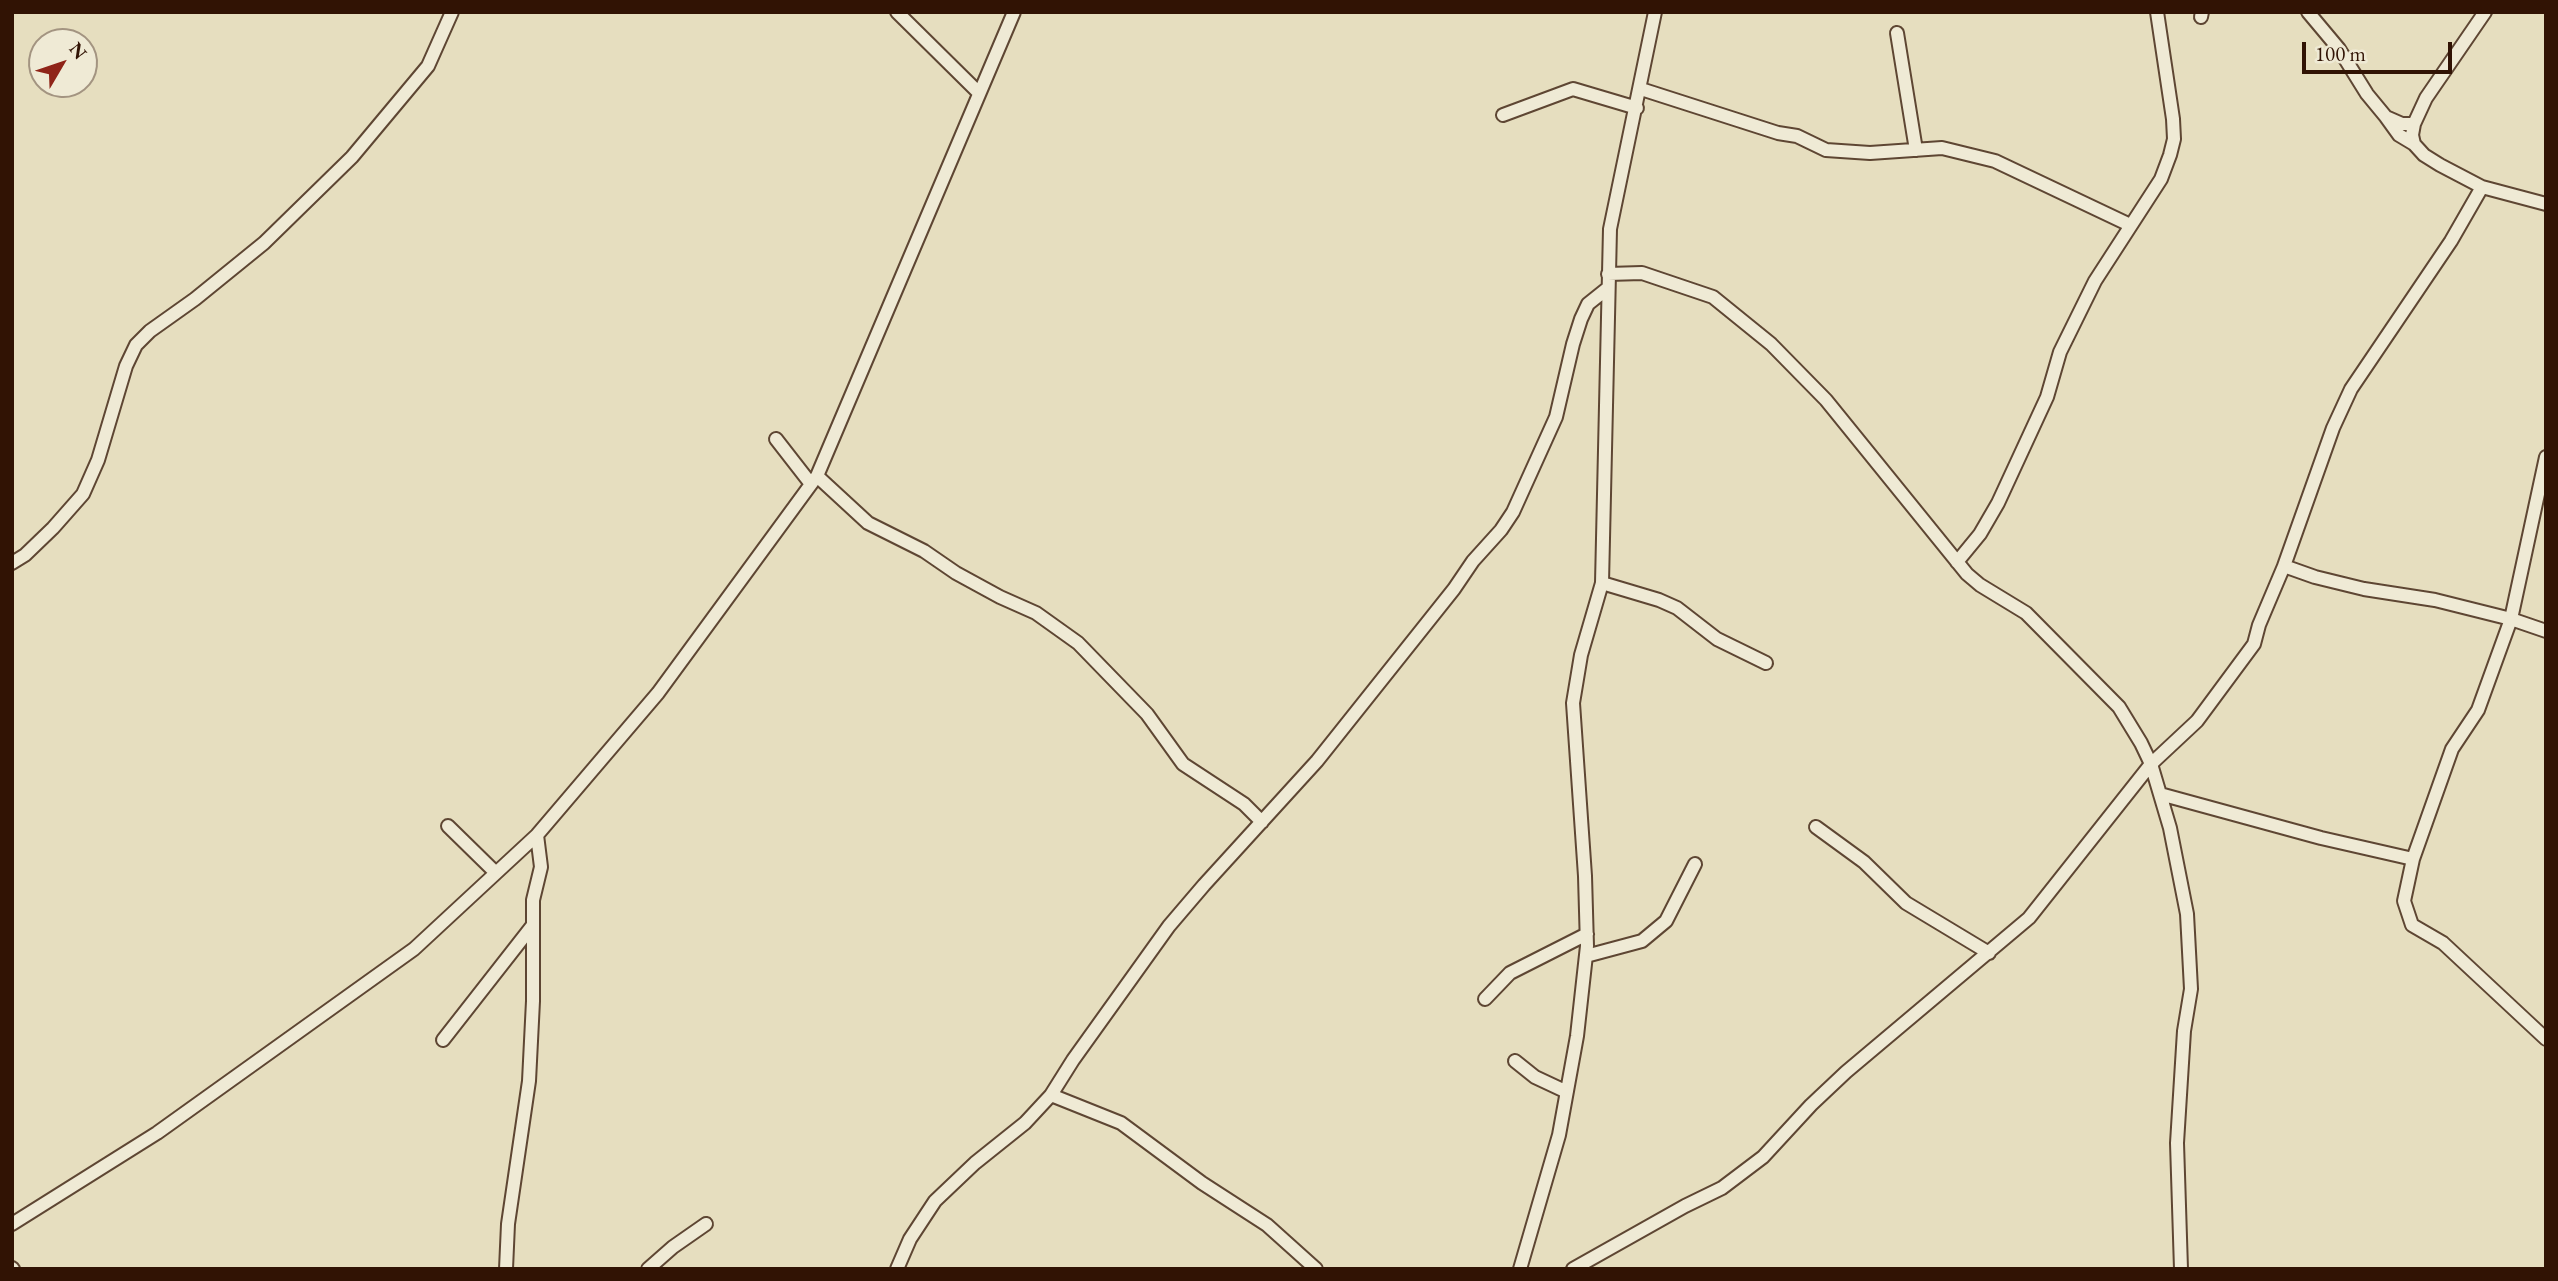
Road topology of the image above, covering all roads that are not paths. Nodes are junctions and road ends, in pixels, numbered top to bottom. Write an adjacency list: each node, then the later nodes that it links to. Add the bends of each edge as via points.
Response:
1 (452, 12): 26 (street, via 428,66 352,157 264,243 136,345 83,494)
2 (897, 12): 10 (street)
3 (1013, 12): 10 (street)
4 (1656, 12): 9 (street)
5 (2157, 12): 19 (street, via 2174,139 2161,179)
6 (2308, 12): 13 (street)
7 (2485, 12): 14 (street, via 2426,98)
8 (1897, 33): 16 (street)
9 (1641, 89): 11 (street); 16 (street, via 1797,136 1826,150)
10 (979, 93): 24 (street)
11 (1637, 108): 12 (street, via 1573,89); 20 (street, via 1610,229)
12 (1503, 116)
13 (2386, 117): 14 (street); 15 (street, via 2399,135)
14 (2414, 124): 15 (street)
15 (2414, 144): 17 (street, via 2424,155)
16 (1916, 150): 19 (street, via 1942,148 1995,161)
17 (2482, 187): 18 (street); 27 (street, via 2451,241 2351,388)
18 (2546, 204)
19 (2130, 225): 25 (street, via 2095,281 2060,352 2047,397 1998,503)
20 (1608, 274): 21 (street); 25 (street, via 1642,273 1713,297 1771,344 1826,400)
21 (1608, 288): 28 (street); 34 (street, via 1588,304 1581,319 1556,417 1513,512 1317,761)
22 (776, 439): 24 (street)
23 (2546, 457): 29 (street)
24 (814, 480): 34 (street, via 868,523 1036,613 1078,643 1147,715 1183,764 1244,804); 37 (street, via 658,693)
25 (1957, 562): 32 (street, via 1980,585 2026,613 2119,707)
26 (12, 563)
27 (2284, 566): 29 (street, via 2364,589 2435,600); 32 (street, via 2254,644 2197,722)
28 (1602, 583): 31 (street, via 1677,608 1717,639); 42 (street, via 1573,703)
29 (2511, 620): 30 (street); 38 (street, via 2479,710 2452,749)
30 (2546, 631)
31 (1766, 663)
32 (2151, 764): 33 (street); 43 (street, via 2029,918)
33 (2160, 794): 38 (street); 59 (street, via 2187,914 2191,989 2177,1143)
34 (1262, 822): 50 (street, via 1169,926)
35 (448, 826): 40 (street)
36 (1816, 827): 43 (street, via 1864,862 1906,903)
37 (537, 835): 40 (street); 41 (street, via 541,867)
38 (2413, 859): 46 (street, via 2404,901 2412,925 2443,943)
39 (1695, 864): 44 (street, via 1666,921 1642,940)
40 (496, 873): 51 (street, via 414,948 337,1004 156,1133)
41 (533, 925): 47 (street); 53 (street, via 529,1081)
42 (1587, 934): 44 (street); 45 (street, via 1510,972)
43 (1989, 953): 58 (street, via 1846,1072 1763,1157 1722,1188)
44 (1586, 956): 49 (street)
45 (1485, 999)
46 (2546, 1039)
47 (443, 1040)
48 (1514, 1061): 49 (street)
49 (1567, 1092): 57 (street)
50 (1051, 1095): 55 (street, via 1018,1130 935,1201); 56 (street, via 1121,1123 1267,1225)
51 (12, 1224)
52 (706, 1224): 54 (street)
53 (506, 1269)
54 (648, 1269)
55 (897, 1269)
56 (1316, 1269)
57 (1520, 1269)
58 (1573, 1269)
59 (2181, 1269)

